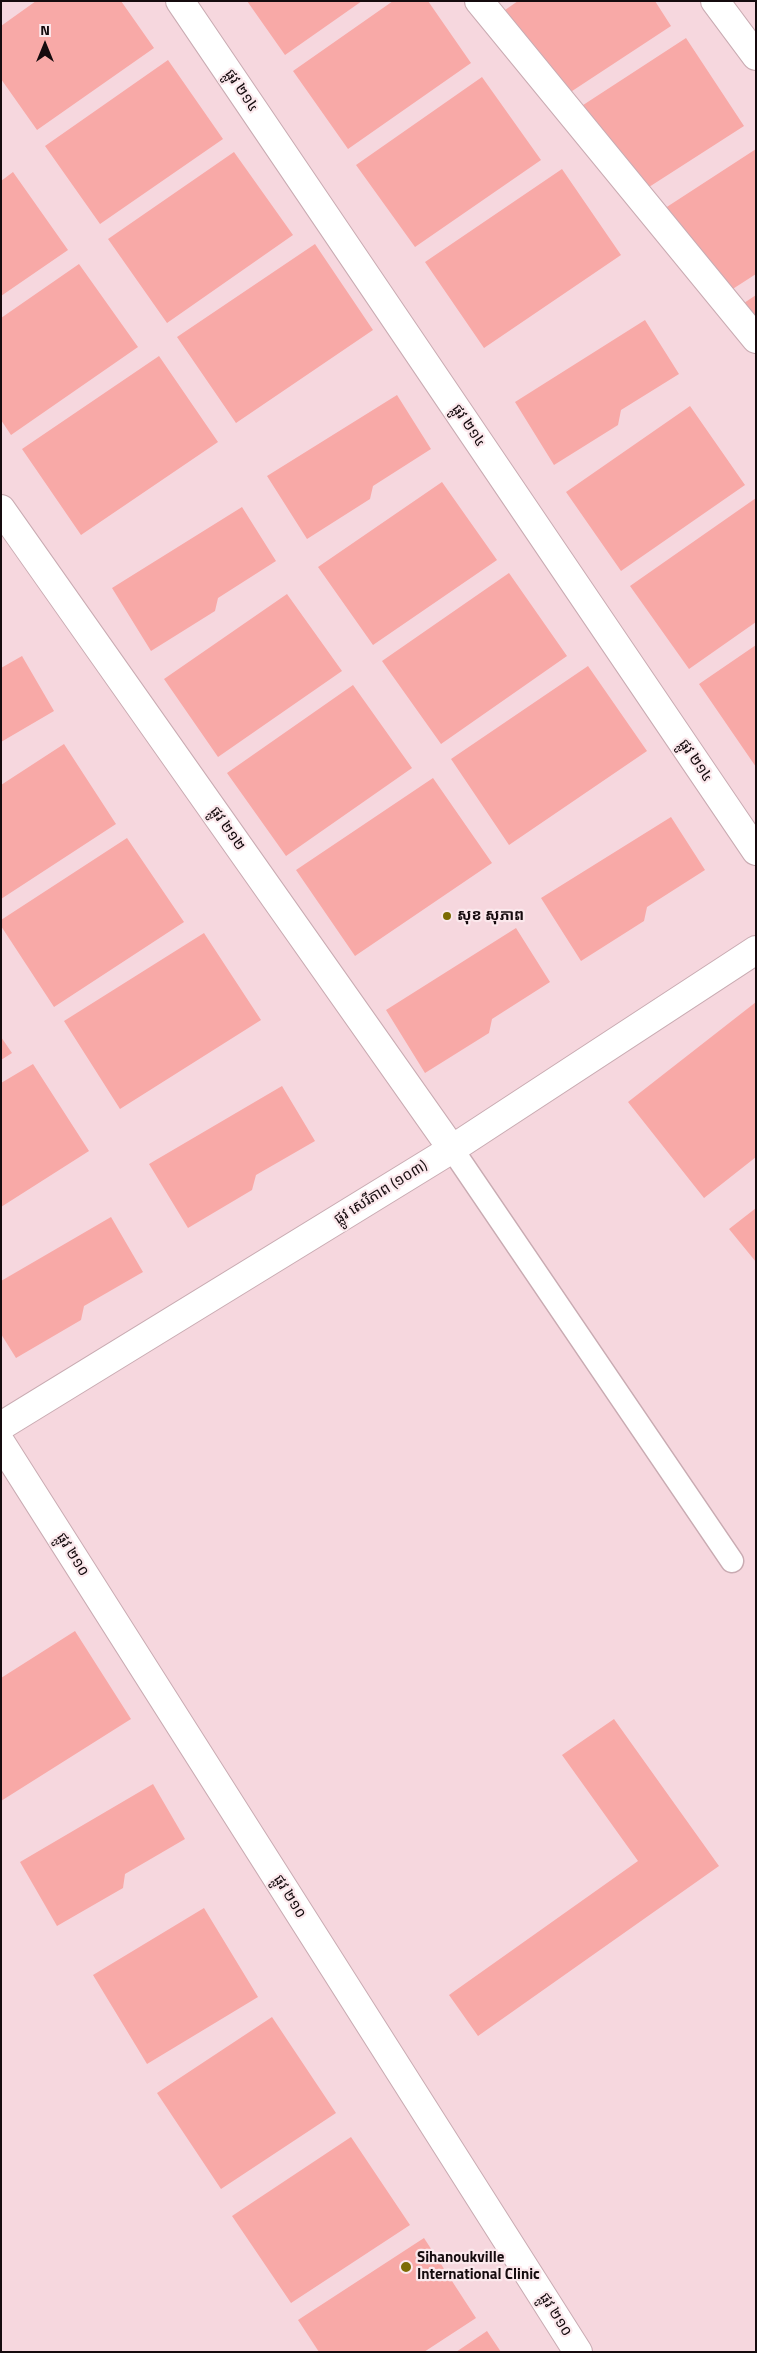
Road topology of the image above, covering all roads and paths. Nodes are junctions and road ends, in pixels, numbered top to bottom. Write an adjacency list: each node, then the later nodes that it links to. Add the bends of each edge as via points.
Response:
1 (180, 1): 7 (street, ផ្លូវ ២១៤)
2 (478, 1): 5 (street)
3 (714, 1): 4 (street)
4 (756, 56)
5 (756, 339)
6 (1, 509): 9 (street, ផ្លូវ ២១២)
7 (756, 850)
8 (756, 950): 9 (street, ផ្លូវ សេរីភាព (១០៣))
9 (452, 1149): 10 (street, ផ្លូវ សេរីភាព (១០៣)); 12 (lane)
10 (1, 1426)
11 (1, 1443): 13 (street, ផ្លូវ ២១០)
12 (732, 1561)
13 (578, 2352)

